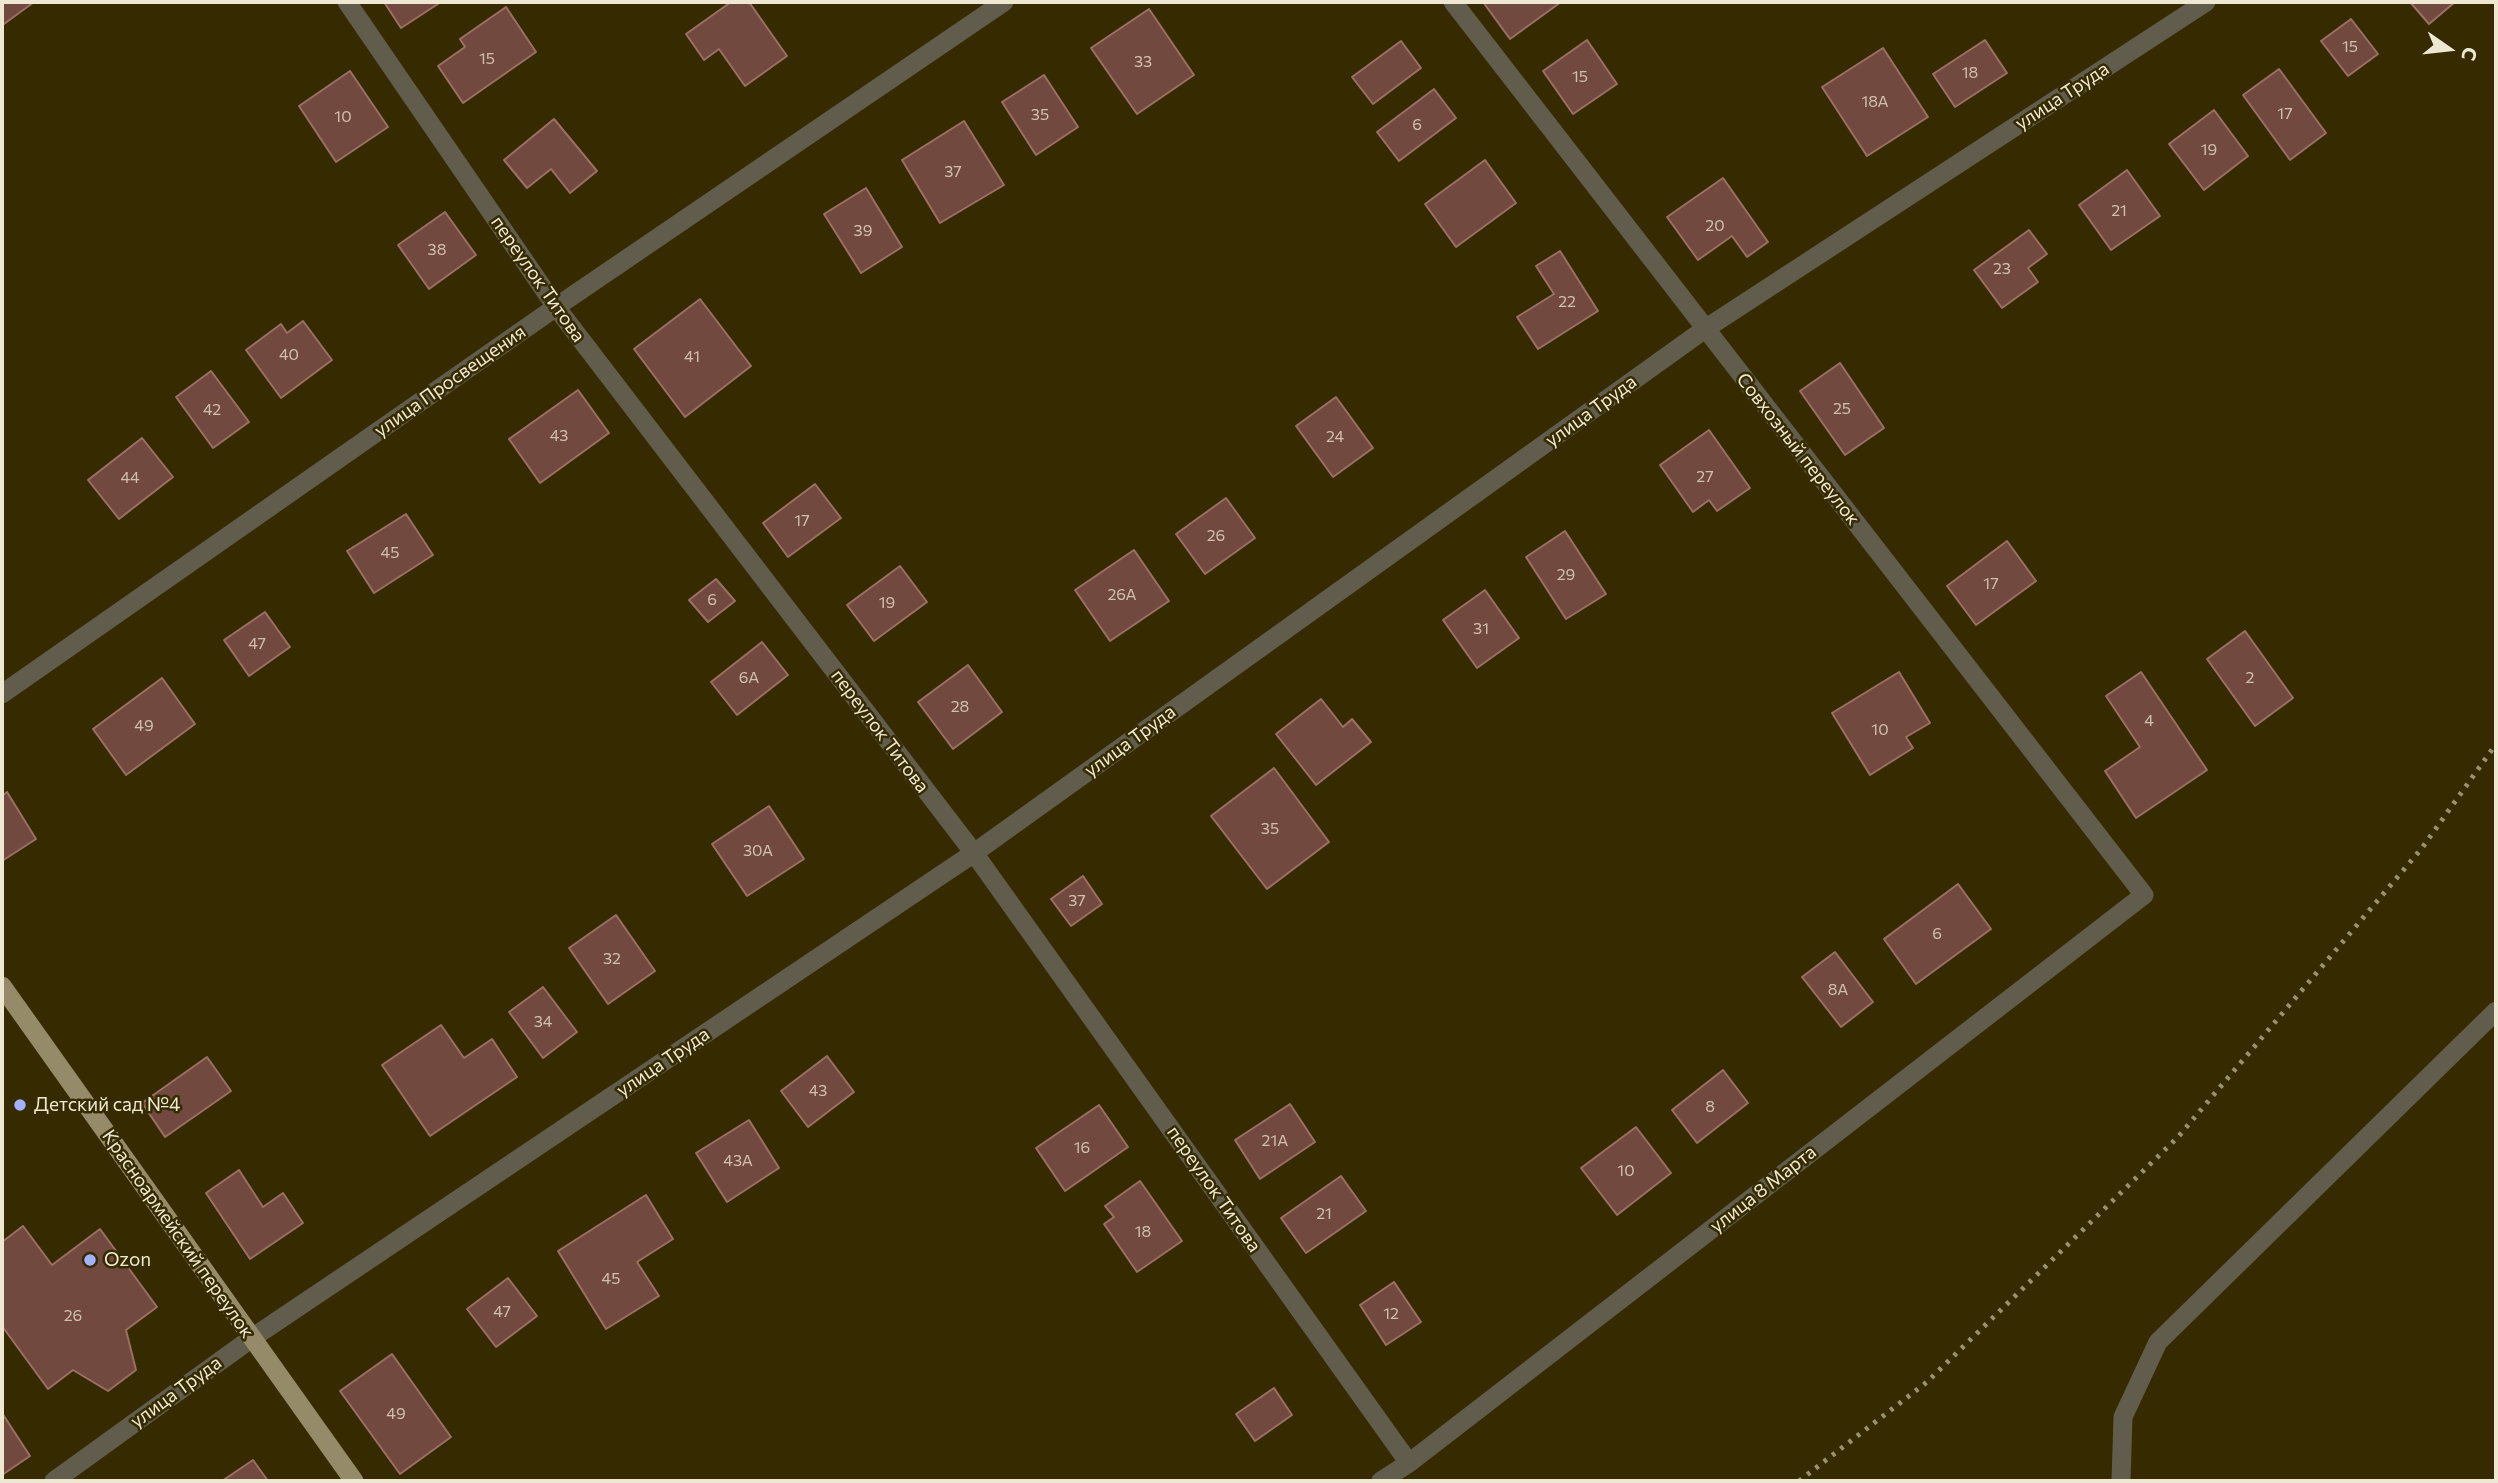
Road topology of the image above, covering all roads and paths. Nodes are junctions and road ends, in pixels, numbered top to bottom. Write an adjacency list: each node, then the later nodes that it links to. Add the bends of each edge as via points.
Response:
1 (347, 2): 5 (street, переулок Титова)
2 (1004, 2): 5 (street, улица Просвещения)
3 (1453, 2): 6 (street, Совхозный переулок)
4 (2206, 2): 6 (street, улица Труда)
5 (556, 307): 7 (street, улица Просвещения); 8 (street, переулок Титова)
6 (1705, 329): 8 (street, улица Труда); 9 (street, Совхозный переулок)
7 (2, 694)
8 (974, 853): 12 (street, улица Труда); 13 (street, переулок Титова)
9 (2144, 895): 13 (street, улица 8 Марта)
10 (2, 986): 12 (main road, Красноармейский переулок)
11 (2496, 1011): 17 (street, via 2158,1342 2123,1417)
12 (252, 1338): 14 (street, улица Труда); 15 (main road, Красноармейский переулок)
13 (1409, 1463): 16 (street, улица 8 Марта)
14 (54, 1481)
15 (354, 1481)
16 (1381, 1481)
17 (2121, 1481)

